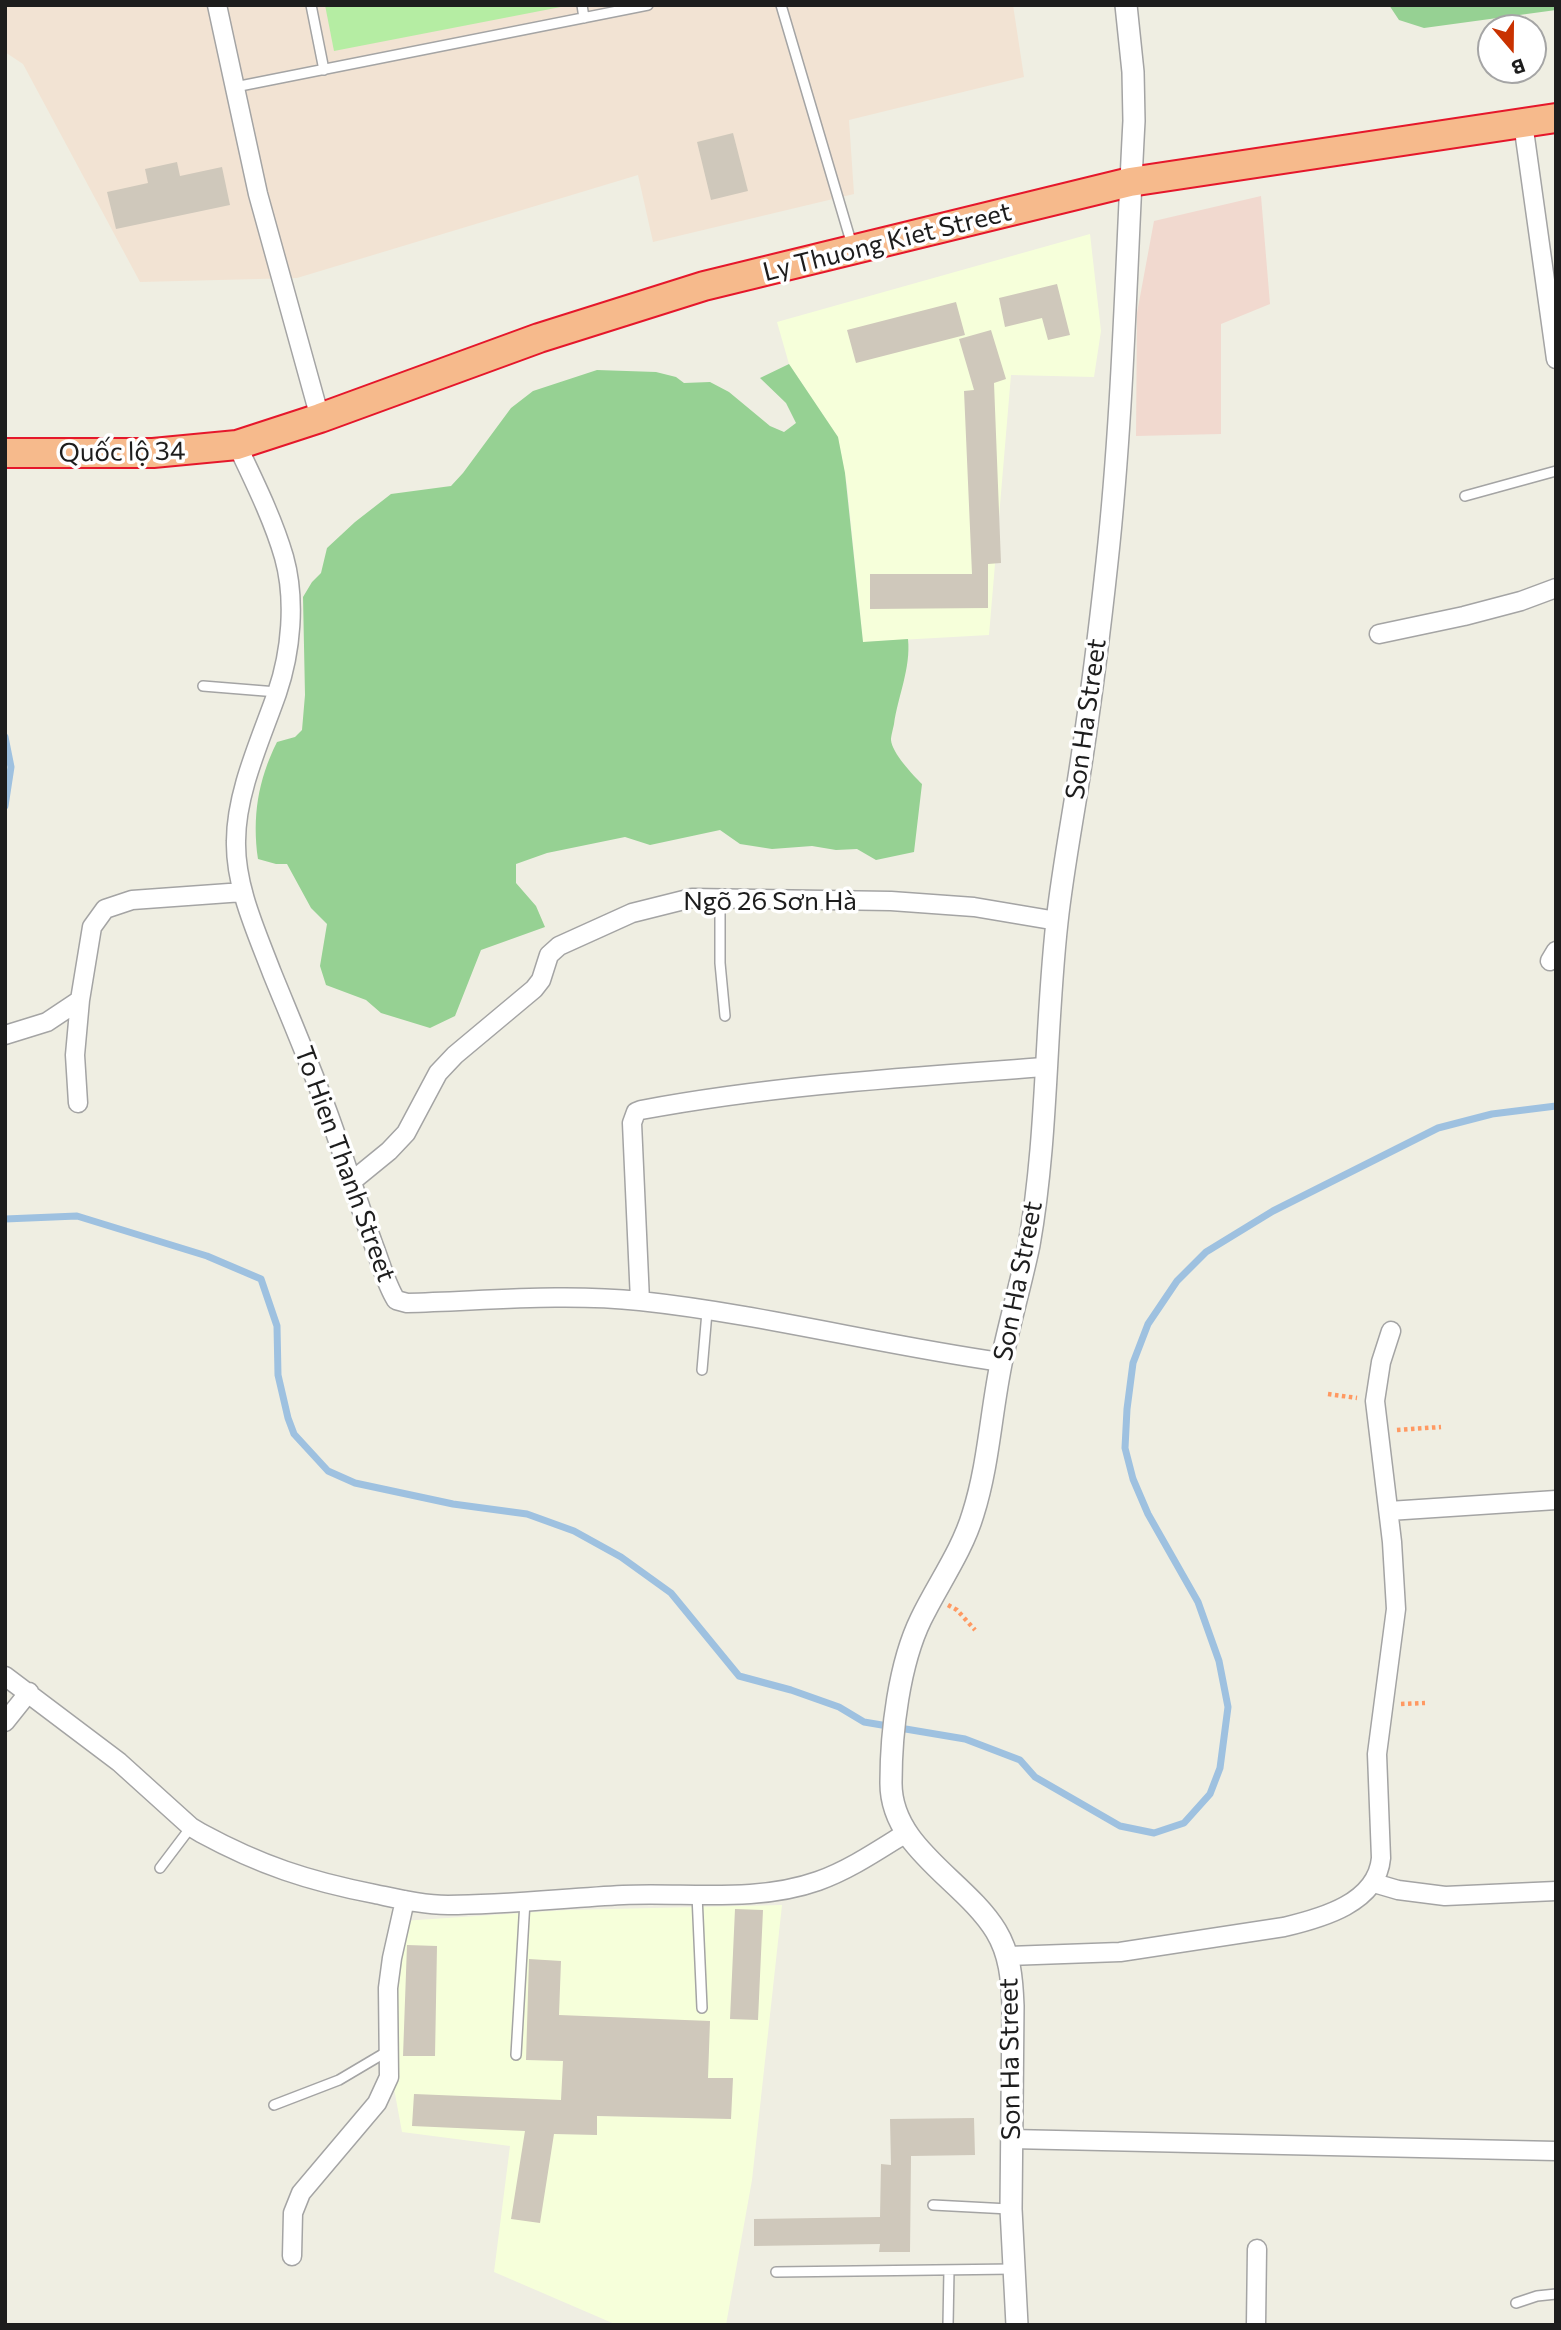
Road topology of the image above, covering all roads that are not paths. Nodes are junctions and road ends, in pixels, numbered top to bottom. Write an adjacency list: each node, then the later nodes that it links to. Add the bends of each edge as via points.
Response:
1 (217, 5): 9 (street)
2 (312, 5): 8 (lane)
3 (582, 5): 7 (lane)
4 (648, 5): 7 (lane)
5 (781, 5): 13 (lane)
6 (1126, 5): 12 (street, Son Ha Street, via 1133,72)
7 (584, 18): 8 (lane)
8 (324, 70): 9 (lane)
9 (235, 87): 15 (street, via 258,194)
10 (1556, 118): 11 (highway, Ly Thuong Kiet Street)
11 (1523, 123): 12 (highway, Ly Thuong Kiet Street); 14 (street)
12 (1130, 182): 13 (highway, Ly Thuong Kiet Street); 26 (street, Son Ha Street, via 1117,458 1107,564)
13 (853, 250): 15 (highway, Ly Thuong Kiet Street, via 616,313)
14 (1556, 359)
15 (320, 418): 16 (highway, Ly Thuong Kiet Street)
16 (237, 444): 17 (highway, Quốc lộ 34, via 153,453); 23 (street, To Hien Thanh Street, via 270,518 289,586 289,640)
17 (5, 453)
18 (1556, 471): 19 (lane)
19 (1465, 496)
20 (1556, 588): 21 (street, via 1464,617)
21 (1379, 634)
22 (203, 686): 23 (lane)
23 (277, 692): 24 (street, To Hien Thanh Street, via 254,751 237,821 236,860)
24 (243, 892): 27 (street, via 132,900 106,909 92,927); 32 (street, To Hien Thanh Street)
25 (720, 898): 26 (street, Ngõ 26 Sơn Hà, via 891,901 974,907); 28 (lane); 32 (street, Ngõ 26 Sơn Hà, via 655,906 559,946 534,989 455,1055 438,1073 405,1133)
26 (1057, 921): 30 (street, Son Ha Street)
27 (80, 1000): 29 (street, via 47,1022); 31 (street, via 75,1055)
28 (725, 1016)
29 (5, 1035)
30 (1045, 1067): 33 (street, via 714,1096 636,1112 632,1123); 36 (street, Son Ha Street, via 1030,1240)
31 (78, 1103)
32 (351, 1182): 33 (street, To Hien Thanh Street, via 396,1300)
33 (640, 1301): 34 (street, To Hien Thanh Street)
34 (706, 1312): 36 (street, To Hien Thanh Street); 37 (lane)
35 (1391, 1331): 39 (street, via 1375,1401)
36 (1001, 1362): 44 (street, Son Ha Street, via 973,1516 909,1648 899,1692 891,1783 892,1801)
37 (702, 1370)
38 (1556, 1500): 39 (street)
39 (1389, 1511): 46 (street, via 1396,1609 1377,1754 1381,1858)
40 (5, 1675): 41 (street)
41 (29, 1692): 42 (street); 43 (street, via 119,1762)
42 (5, 1722)
43 (191, 1827): 45 (lane); 49 (street, via 267,1866)
44 (905, 1833): 48 (street, via 816,1882 755,1893); 51 (street, Son Ha Street, via 983,1913)
45 (160, 1868)
46 (1374, 1883): 47 (street, via 1445,1896); 51 (street, via 1351,1902 1284,1927 1120,1952)
47 (1556, 1891)
48 (697, 1895): 50 (street); 52 (lane)
49 (405, 1900): 50 (street, via 447,1905); 53 (street, via 388,1987)
50 (525, 1901): 54 (lane)
51 (1008, 1956): 56 (street, Son Ha Street, via 1013,2006)
52 (702, 2008)
53 (389, 2050): 55 (lane, via 339,2080); 61 (street, via 389,2077 377,2103 300,2193 293,2213)
54 (516, 2055)
55 (274, 2105)
56 (1011, 2139): 57 (street); 59 (street, Son Ha Street)
57 (1556, 2151)
58 (933, 2205): 59 (lane)
59 (1011, 2209): 62 (street, Son Ha Street)
60 (1257, 2249): 69 (street)
61 (292, 2256)
62 (1014, 2269): 63 (lane); 68 (street, Son Ha Street)
63 (949, 2270): 64 (lane); 67 (lane)
64 (775, 2272)
65 (1556, 2294): 66 (lane)
66 (1516, 2303)
67 (948, 2325)
68 (1017, 2325)
69 (1256, 2325)

